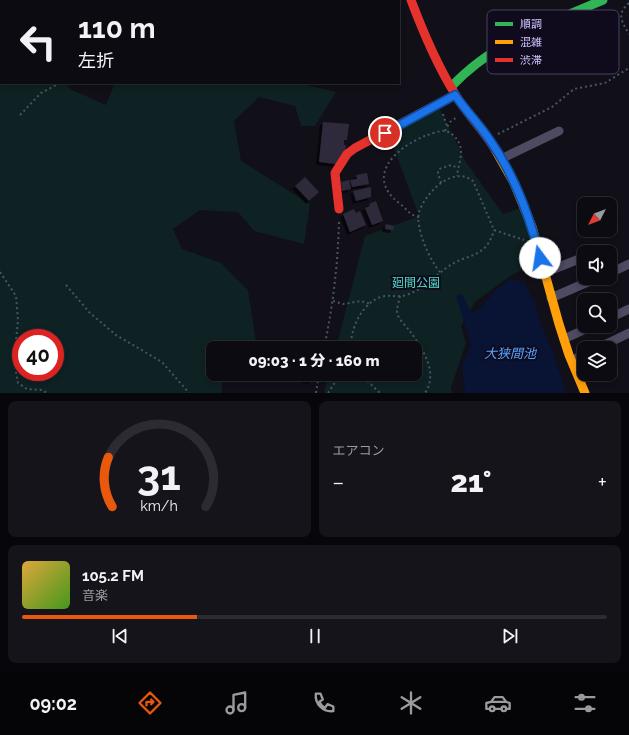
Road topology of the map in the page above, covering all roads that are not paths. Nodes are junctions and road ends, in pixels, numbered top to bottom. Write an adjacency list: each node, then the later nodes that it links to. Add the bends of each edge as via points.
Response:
1 (411, 0): 5 (street, via 420,24)
2 (603, 0): 3 (street)
3 (579, 10)
4 (487, 55): 5 (street, via 458,79)
5 (454, 91): 7 (street); 8 (street, via 347,154 335,173)
6 (559, 131): 7 (street)
7 (501, 158): 12 (street, via 514,182 532,227)
8 (339, 209)
9 (577, 260): 12 (street)
10 (629, 264): 11 (street)
11 (617, 269)
12 (544, 273): 14 (street)
13 (581, 285): 14 (street)
14 (552, 298): 19 (street)
15 (629, 309): 16 (street)
16 (617, 315)
17 (577, 333): 19 (street)
18 (629, 333): 20 (street)
19 (564, 339): 22 (street)
20 (612, 341)
21 (577, 358): 22 (street)
22 (572, 360): 23 (street)
23 (586, 393)

